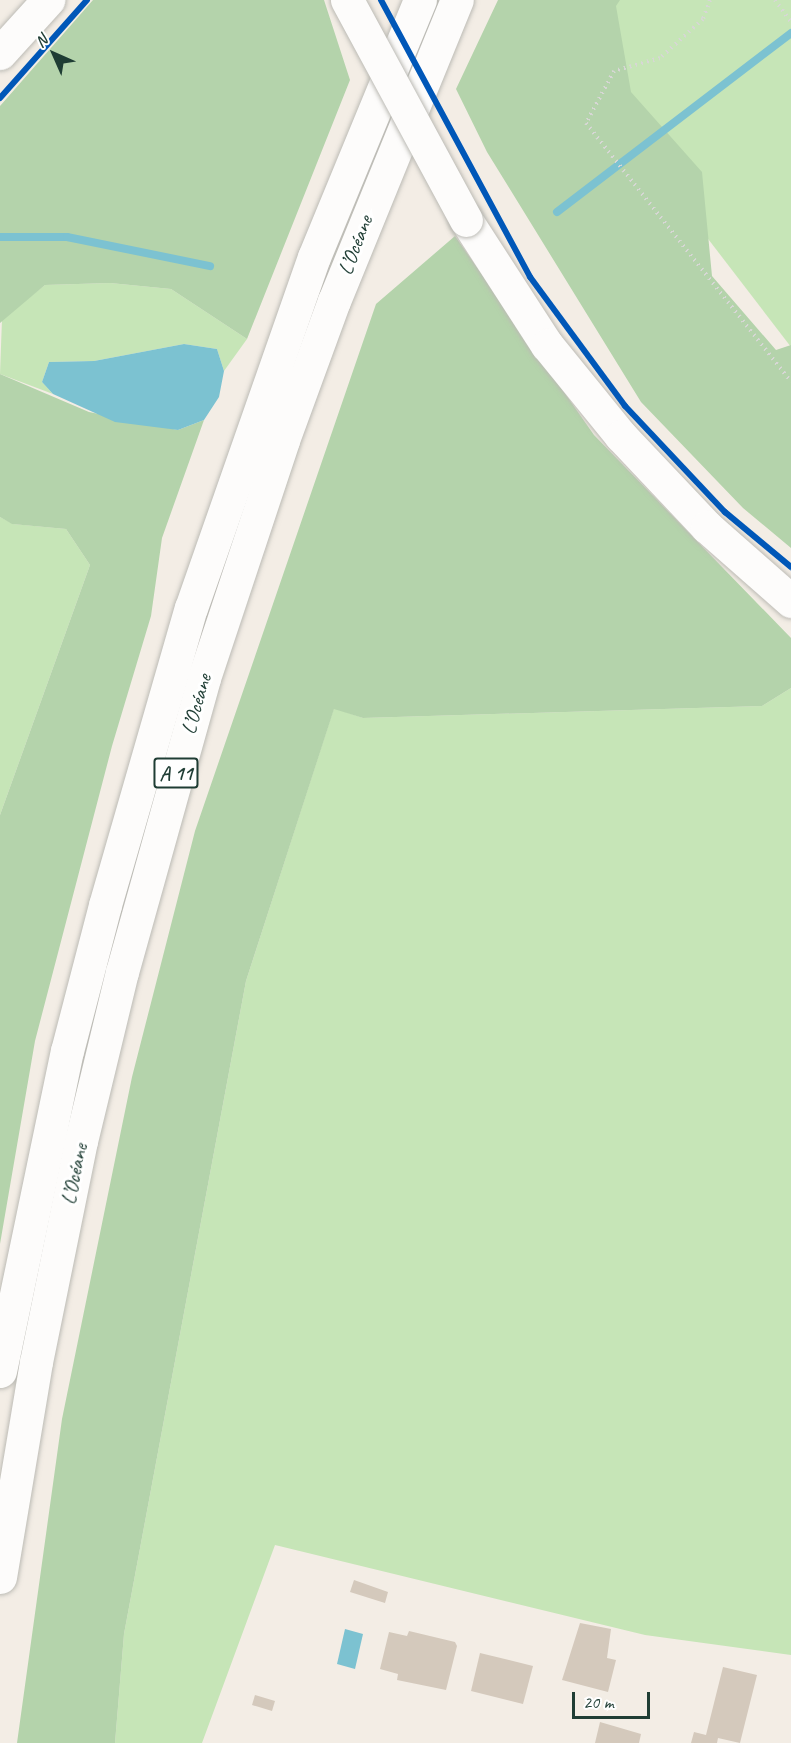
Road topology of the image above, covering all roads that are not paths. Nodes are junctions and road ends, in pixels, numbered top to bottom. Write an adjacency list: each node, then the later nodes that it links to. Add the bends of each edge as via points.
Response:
1 (48, 0): 5 (main road)
2 (347, 0): 6 (main road, bridge, via 466,220 547,345 621,436 707,527)
3 (420, 0): 7 (main road, L’Océane / A 11, via 314,257 187,620 67,1051)
4 (457, 0): 8 (main road, L’Océane / A 11, via 384,170 322,333 253,527 194,711 122,972 81,1141 36,1362)
5 (0, 53)
6 (791, 601)
7 (0, 1371)
8 (0, 1577)

